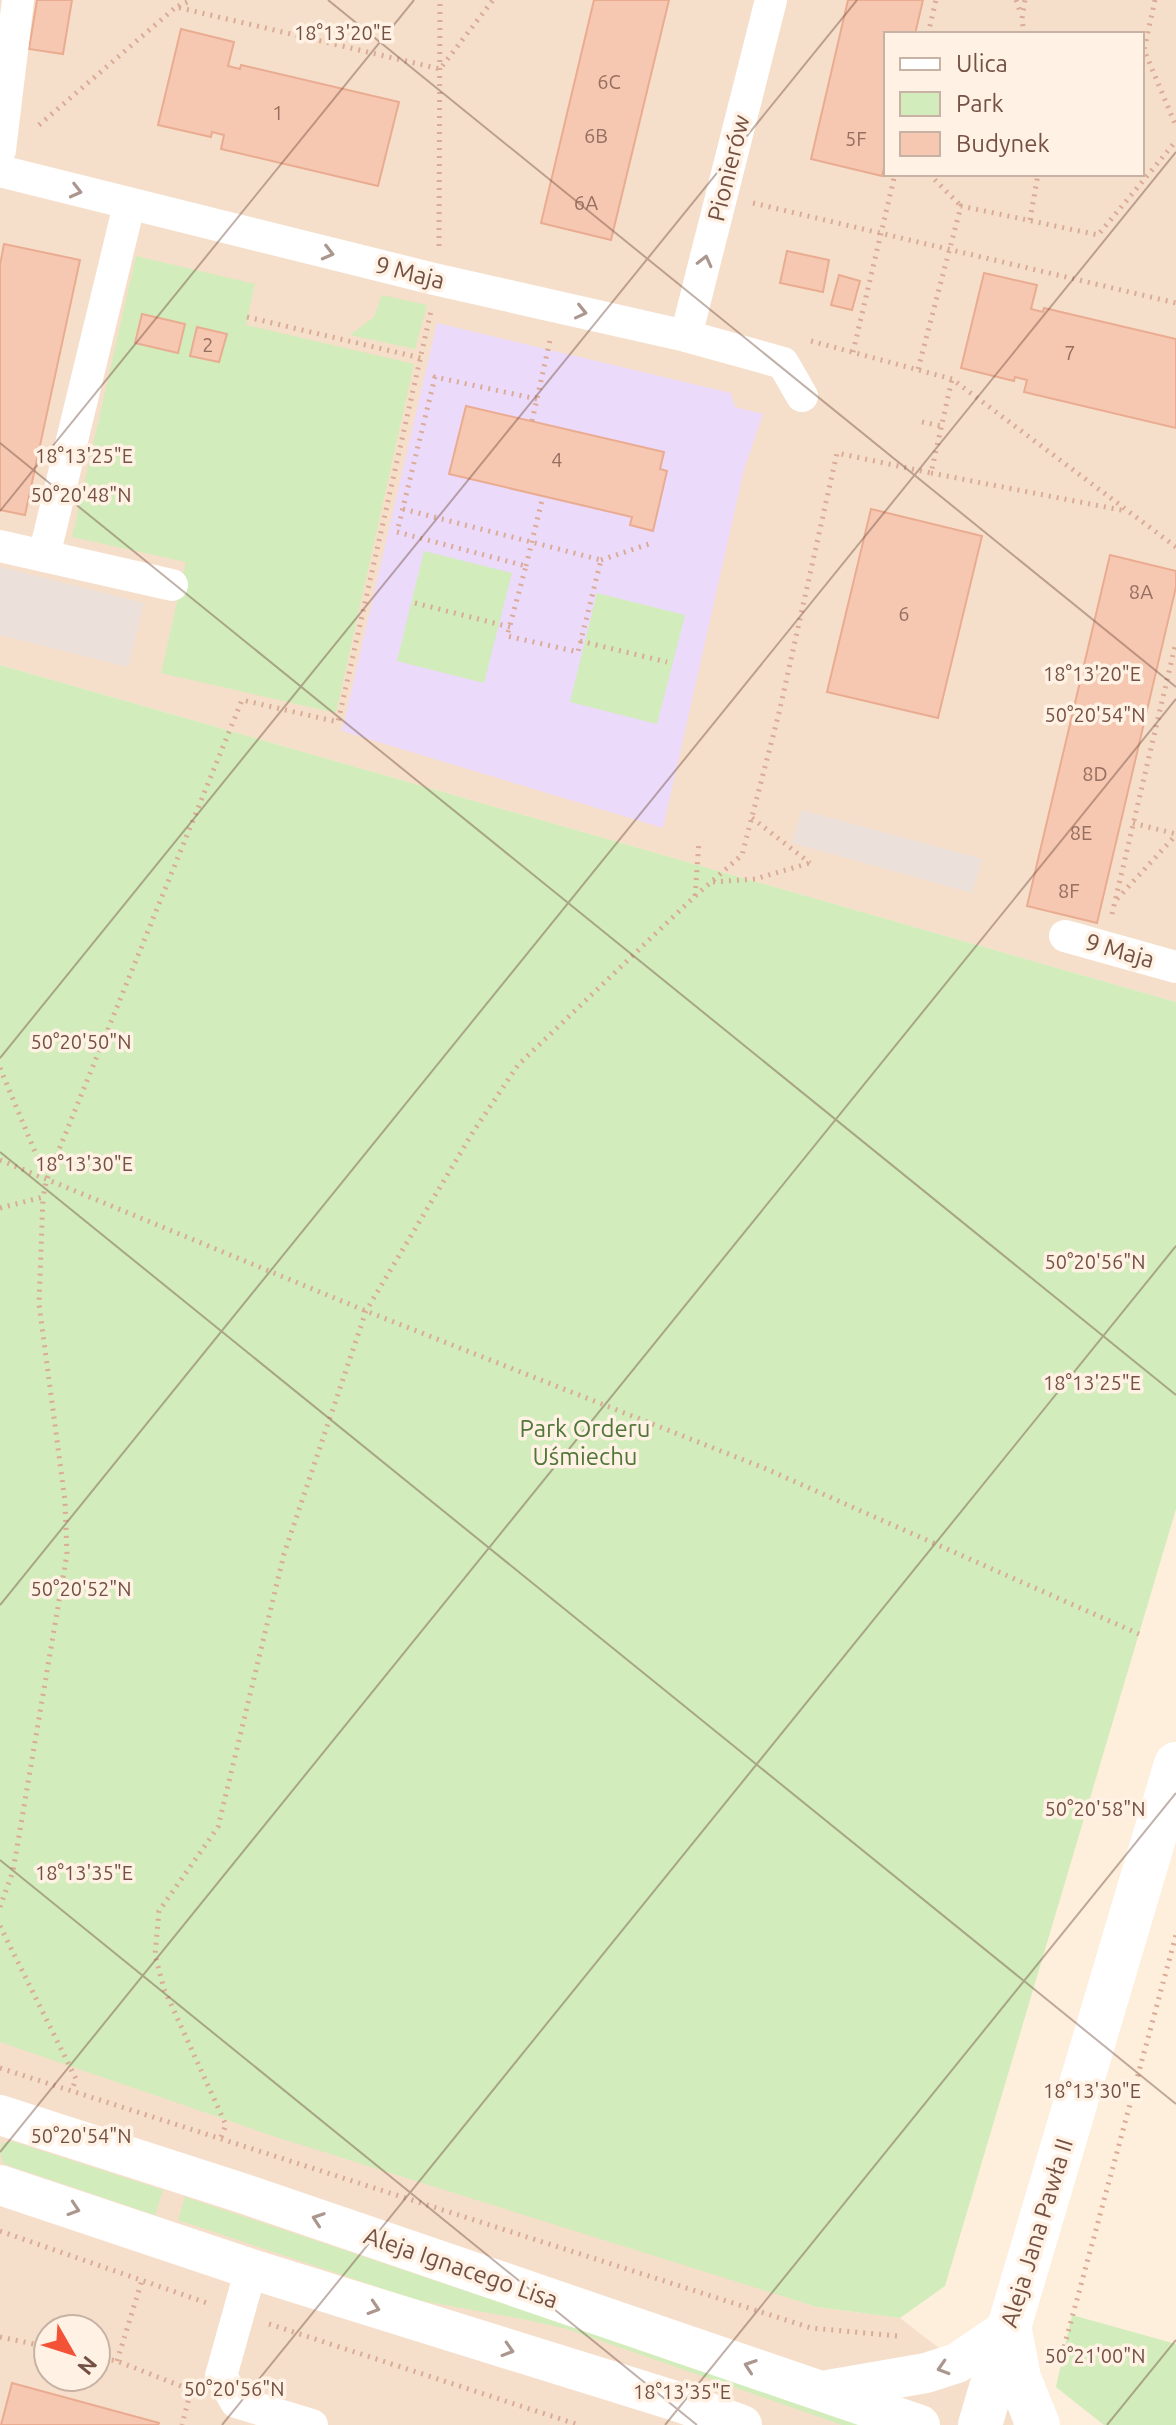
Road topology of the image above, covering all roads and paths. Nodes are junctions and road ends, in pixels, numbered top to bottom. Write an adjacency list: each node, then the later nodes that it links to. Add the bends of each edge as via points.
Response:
1 (18, 0): 18 (street)
2 (192, 0): 10 (path)
3 (440, 0): 14 (path)
4 (493, 0): 14 (path)
5 (771, 0): 32 (street, Pionierów, one-way to 5)
6 (936, 0): 12 (path)
7 (1016, 0): 11 (path)
8 (1025, 0): 11 (path)
9 (1155, 0): 15 (path, via 1144,50)
10 (176, 7): 14 (path); 16 (path)
11 (1022, 19): 13 (path)
12 (928, 32)
13 (1024, 32)
14 (440, 69): 27 (path, via 439,250)
15 (1176, 126)
16 (28, 134)
17 (1176, 141): 26 (path, via 1098,235)
18 (0, 150)
19 (0, 171): 23 (street, 9 Maja, one-way to 23)
20 (895, 176): 34 (path)
21 (931, 176): 24 (path)
22 (1038, 176): 26 (path)
23 (129, 205): 28 (street, 9 Maja, one-way to 28); 51 (street)
24 (961, 206): 26 (path); 36 (path)
25 (748, 216): 29 (path, via 752,202)
26 (1030, 220)
27 (424, 246)
28 (434, 279): 32 (street, 9 Maja, one-way to 32); 35 (path)
29 (1176, 303)
30 (247, 317): 35 (path)
31 (553, 330): 39 (path)
32 (686, 336): 38 (street, 9 Maja, via 783,363)
33 (797, 337): 34 (path)
34 (853, 352): 36 (path)
35 (421, 358): 72 (path, via 338,722 242,700)
36 (918, 370): 37 (path)
37 (952, 379): 42 (path); 46 (path)
38 (802, 396)
39 (537, 399): 40 (path); 45 (path, via 435,377)
40 (532, 421)
41 (922, 422): 42 (path)
42 (941, 426): 43 (path)
43 (931, 473): 46 (path); 60 (path, via 837,453)
44 (543, 496): 47 (path)
45 (403, 509): 47 (path); 53 (path, via 397,532)
46 (1128, 511): 50 (path)
47 (532, 542): 52 (path); 53 (path)
48 (652, 543): 52 (path)
49 (0, 546): 51 (street)
50 (1176, 547)
51 (44, 556): 54 (street)
52 (601, 560): 57 (path)
53 (526, 566): 56 (path)
54 (172, 585)
55 (415, 603): 56 (path)
56 (510, 627): 57 (path, via 507,636 578,652)
57 (580, 641): 59 (path)
58 (1176, 642): 61 (path)
59 (667, 662)
60 (752, 818): 64 (path, via 742,855); 64 (path, via 810,863 755,879)
61 (1133, 823): 62 (path); 66 (path)
62 (1176, 834): 66 (path)
63 (699, 842): 65 (path)
64 (712, 882): 65 (path)
65 (695, 896): 75 (path, via 518,1065)
66 (1115, 901): 68 (path)
67 (1065, 936): 68 (street, 9 Maja)
68 (1105, 947): 69 (street, 9 Maja)
69 (1176, 967)
70 (0, 1068): 72 (path)
71 (0, 1160): 72 (path)
72 (47, 1179): 73 (path); 75 (path)
73 (43, 1197): 74 (path); 78 (path, via 39,1304 67,1554 13,1871)
74 (0, 1208)
75 (366, 1311): 76 (path, via 764,1468); 84 (path, via 284,1554 218,1827 159,1911 155,1955 161,1977 226,2125)
76 (1139, 1634)
77 (1176, 1764): 89 (main road, Aleja Jana Pawła II)
78 (0, 1907)
79 (0, 1926): 82 (path, via 76,2079)
80 (1176, 1935): 94 (path)
81 (0, 2068): 82 (path)
82 (72, 2090): 84 (path)
83 (0, 2115): 95 (street, Aleja Ignacego Lisa, one-way to 83)
84 (221, 2137): 91 (path, via 811,2328)
85 (0, 2185): 87 (street, one-way to 87)
86 (0, 2231): 88 (path)
87 (251, 2269): 88 (street); 99 (street, one-way to 99)
88 (238, 2314): 97 (street, via 221,2376 236,2402); 98 (path)
89 (1010, 2327): 95 (street, one-way to 95, via 957,2363); 101 (main road, Aleja Jana Pawła II); 102 (main road, via 1019,2378)
90 (0, 2337): 92 (path)
91 (911, 2337)
92 (32, 2344)
93 (112, 2360): 96 (path, via 191,2390)
94 (1057, 2373)
95 (824, 2391): 100 (street, Aleja Ignacego Lisa)
96 (182, 2425)
97 (312, 2425)
98 (579, 2425)
99 (742, 2425)
100 (920, 2425)
101 (980, 2425)
102 (1038, 2425)

